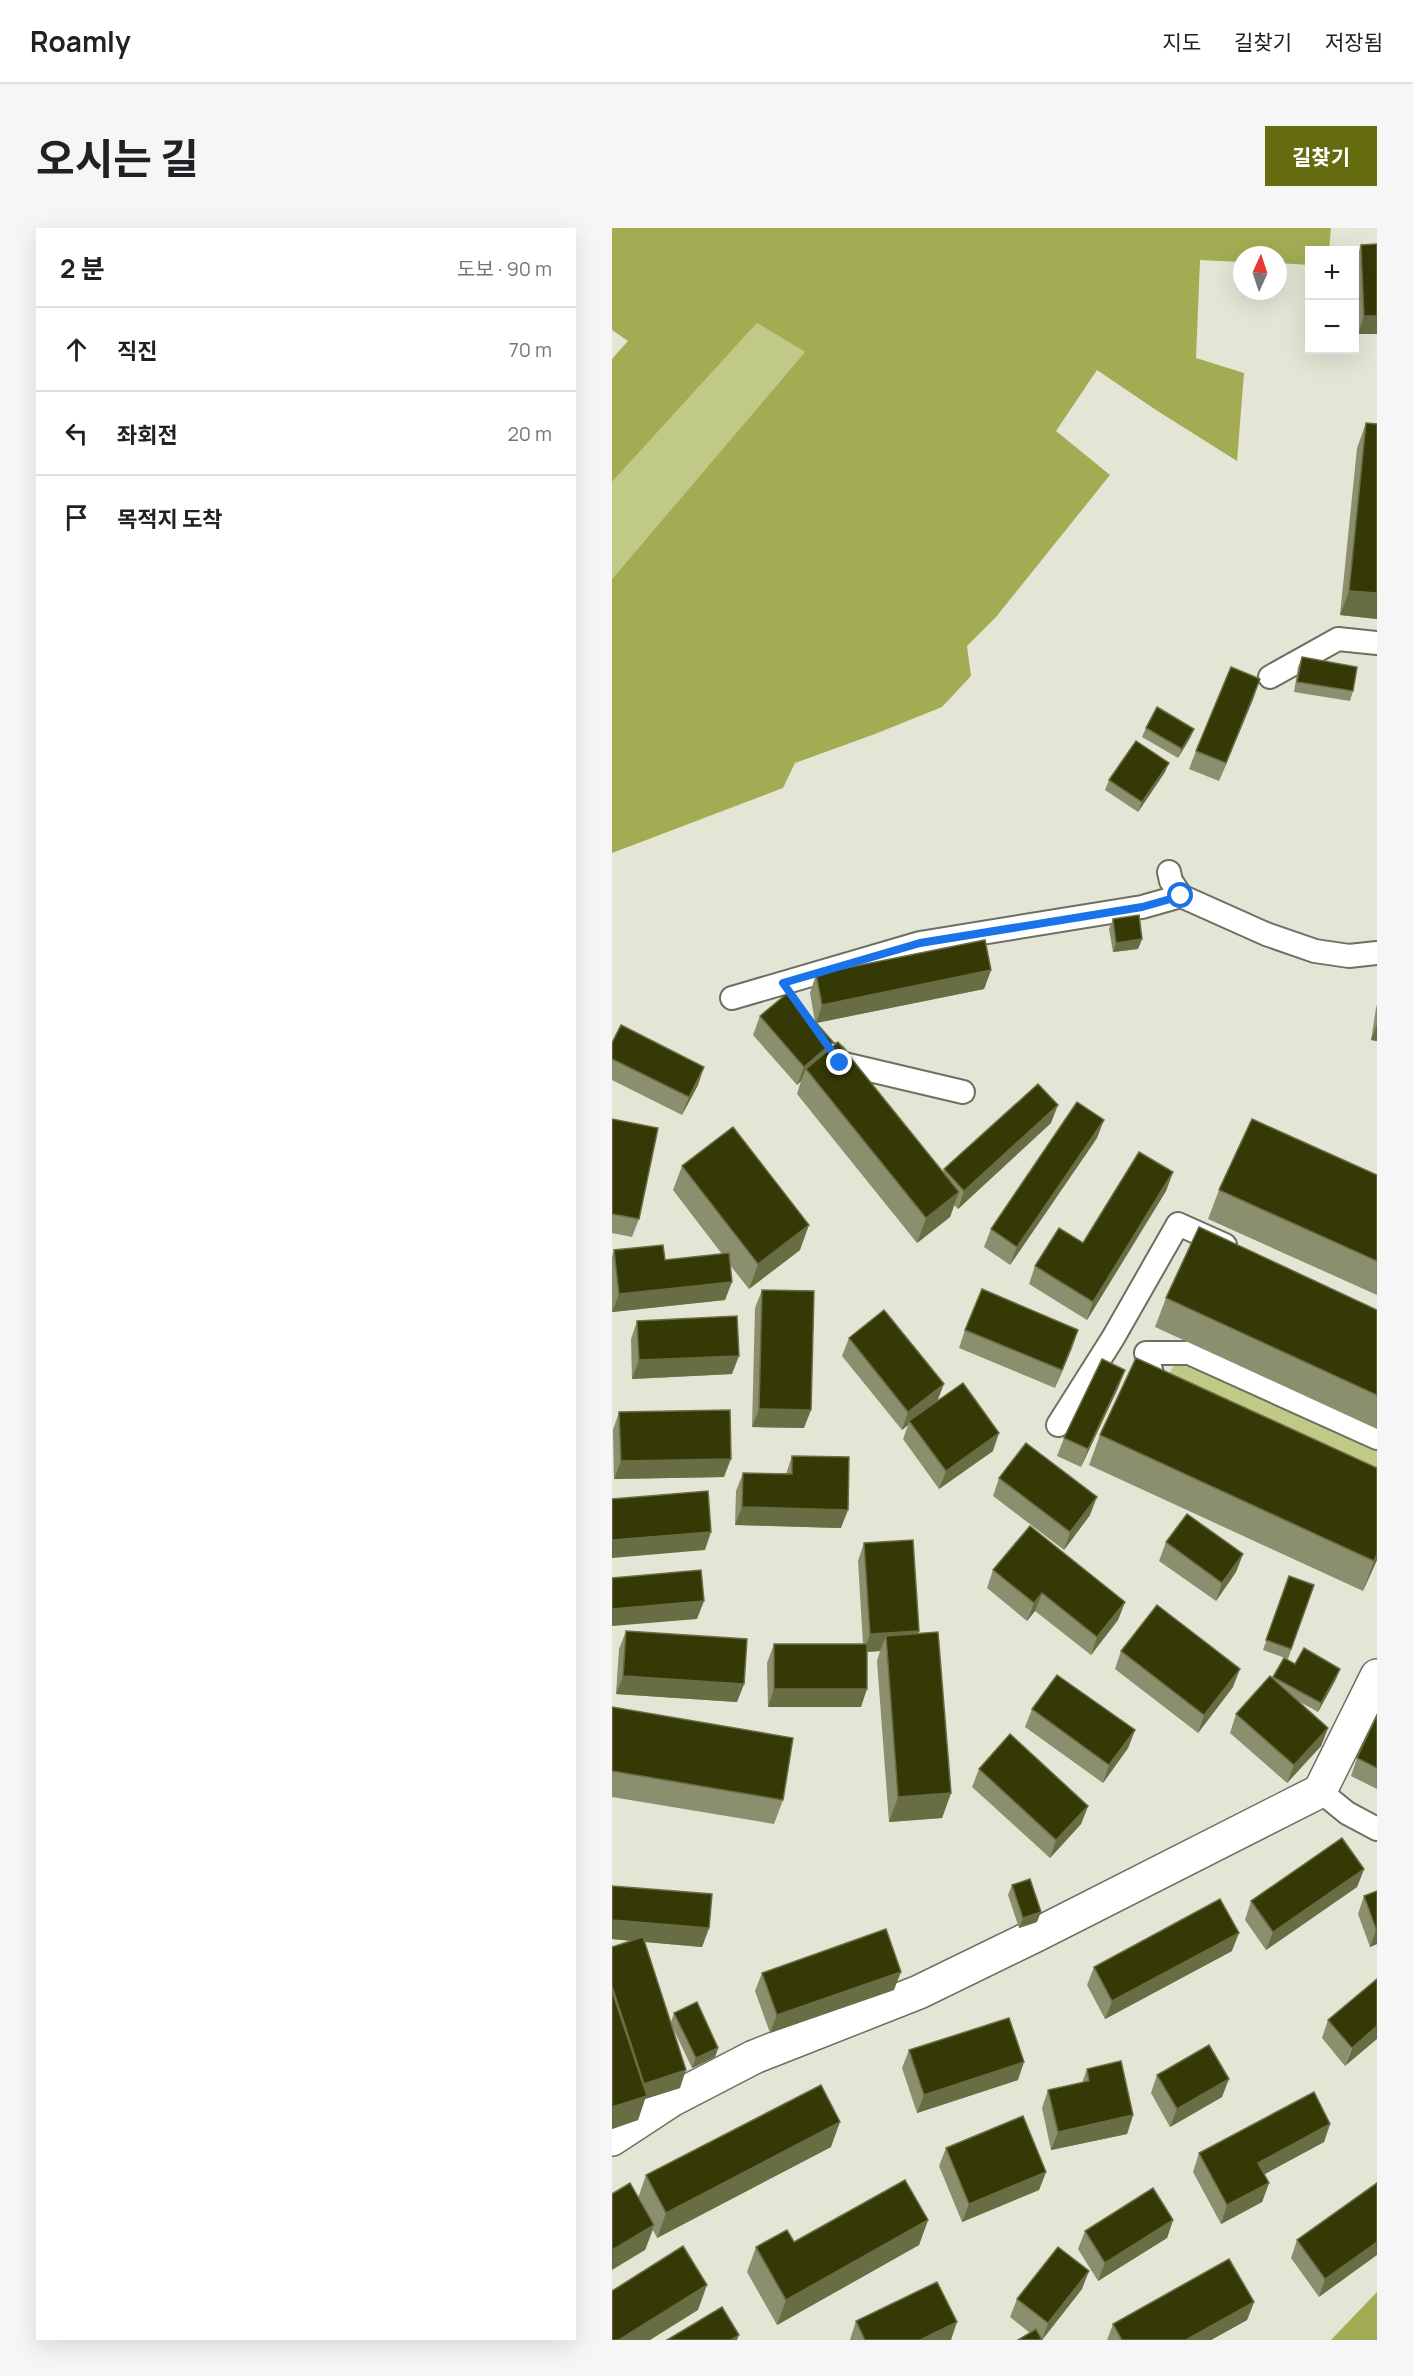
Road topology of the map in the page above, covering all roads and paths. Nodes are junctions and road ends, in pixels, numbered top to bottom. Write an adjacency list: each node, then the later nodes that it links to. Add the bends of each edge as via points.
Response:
1 (1377, 643): 2 (lane, via 1338,639)
2 (1270, 677)
3 (1169, 872): 4 (lane)
4 (1181, 896): 5 (lane, via 1266,934 1316,951 1349,956); 6 (lane, via 1142,907 920,943 789,992)
5 (1377, 953)
6 (732, 998)
7 (821, 1036): 8 (lane, via 840,1063)
8 (963, 1092)
9 (1240, 1252): 10 (lane, via 1178,1224)
10 (1113, 1338): 11 (lane); 13 (lane)
11 (1146, 1353): 12 (lane, via 1156,1387); 14 (lane, via 1189,1353)
12 (1177, 1397)
13 (1058, 1425)
14 (1377, 1438)
15 (1377, 1676): 16 (street)
16 (1320, 1791): 17 (lane, via 1347,1813); 18 (street, via 919,1992 754,2056 673,2099)
17 (1377, 1829)
18 (612, 2139)

